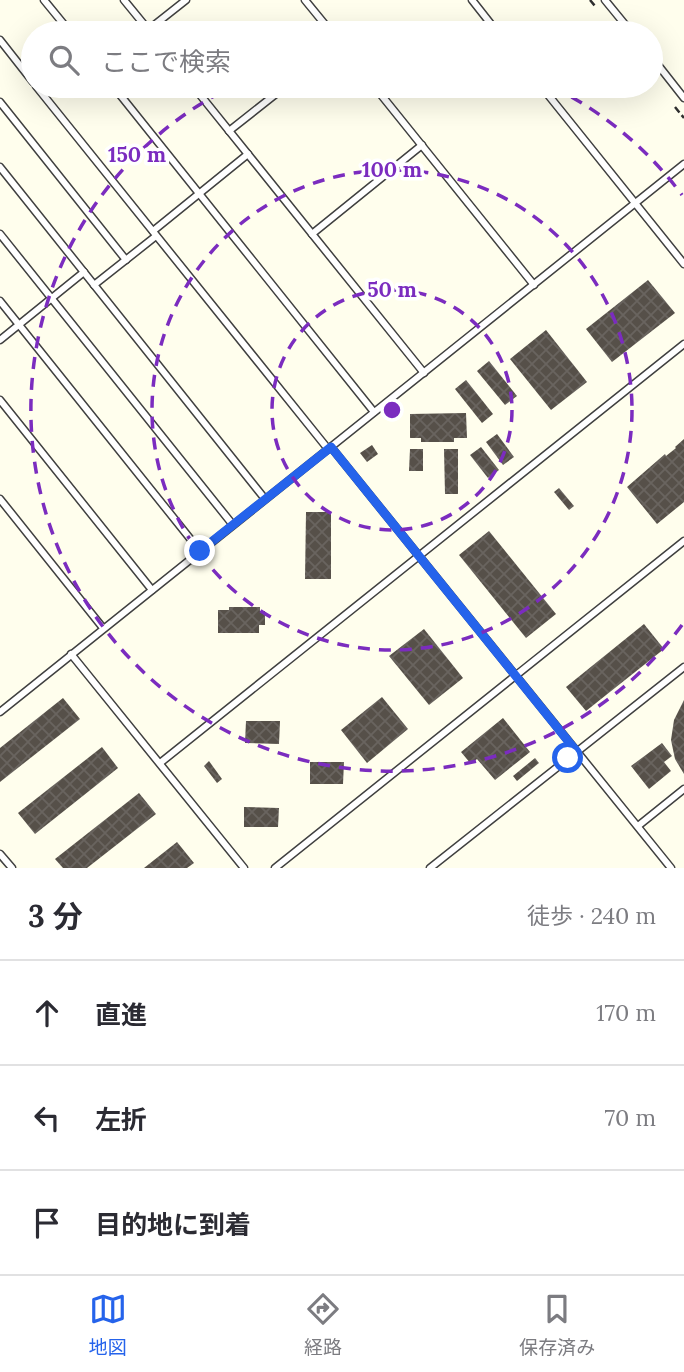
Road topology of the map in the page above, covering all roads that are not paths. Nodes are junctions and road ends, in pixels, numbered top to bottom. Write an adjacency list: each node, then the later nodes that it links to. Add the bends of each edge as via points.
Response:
1 (44, 0): 7 (lane)
2 (124, 0): 8 (lane)
3 (186, 0): 9 (lane)
4 (305, 0): 10 (lane)
5 (472, 0): 11 (lane)
6 (606, 0): 12 (lane)
7 (61, 21)
8 (140, 21)
9 (162, 21)
10 (322, 21)
11 (489, 21)
12 (623, 21)
13 (0, 40): 14 (lane)
14 (21, 66)
15 (663, 71): 16 (lane)
16 (684, 97)
17 (46, 98): 31 (lane)
18 (123, 98): 29 (lane)
19 (203, 98): 24 (lane)
20 (271, 98): 24 (lane)
21 (384, 98): 25 (lane)
22 (551, 98): 30 (lane)
23 (0, 102): 34 (lane)
24 (229, 131): 26 (lane)
25 (422, 145): 33 (lane); 38 (lane)
26 (248, 154): 29 (lane); 33 (lane)
27 (684, 164): 30 (lane)
28 (0, 167): 36 (lane)
29 (199, 194): 31 (lane); 46 (lane)
30 (635, 203): 35 (lane); 38 (lane)
31 (154, 233): 34 (lane); 47 (lane)
32 (0, 234): 39 (lane)
33 (312, 234): 44 (lane)
34 (125, 260): 37 (lane)
35 (684, 264)
36 (84, 272): 37 (lane); 39 (lane)
37 (94, 285): 49 (lane)
38 (534, 285): 44 (lane)
39 (51, 298): 41 (lane); 50 (lane)
40 (0, 301): 41 (lane)
41 (19, 325): 42 (lane); 52 (lane)
42 (0, 340)
43 (684, 344): 53 (lane)
44 (424, 373): 46 (lane)
45 (0, 400): 54 (lane)
46 (374, 412): 47 (lane)
47 (330, 448): 49 (lane); 53 (lane)
48 (0, 499): 55 (lane)
49 (265, 499): 50 (lane)
50 (233, 525): 52 (lane)
51 (684, 541): 58 (lane)
52 (200, 551): 54 (lane)
53 (418, 556): 58 (lane); 61 (lane)
54 (152, 590): 55 (lane)
55 (103, 628): 56 (lane)
56 (71, 654): 59 (lane); 61 (lane)
57 (684, 667): 60 (lane)
58 (515, 676): 60 (lane); 67 (lane)
59 (1, 709)
60 (577, 752): 63 (lane); 68 (lane)
61 (159, 763): 66 (lane)
62 (684, 789): 63 (lane)
63 (638, 826): 69 (lane)
64 (0, 853): 65 (lane)
65 (12, 868)
66 (244, 868)
67 (275, 868)
68 (430, 868)
69 (671, 868)

